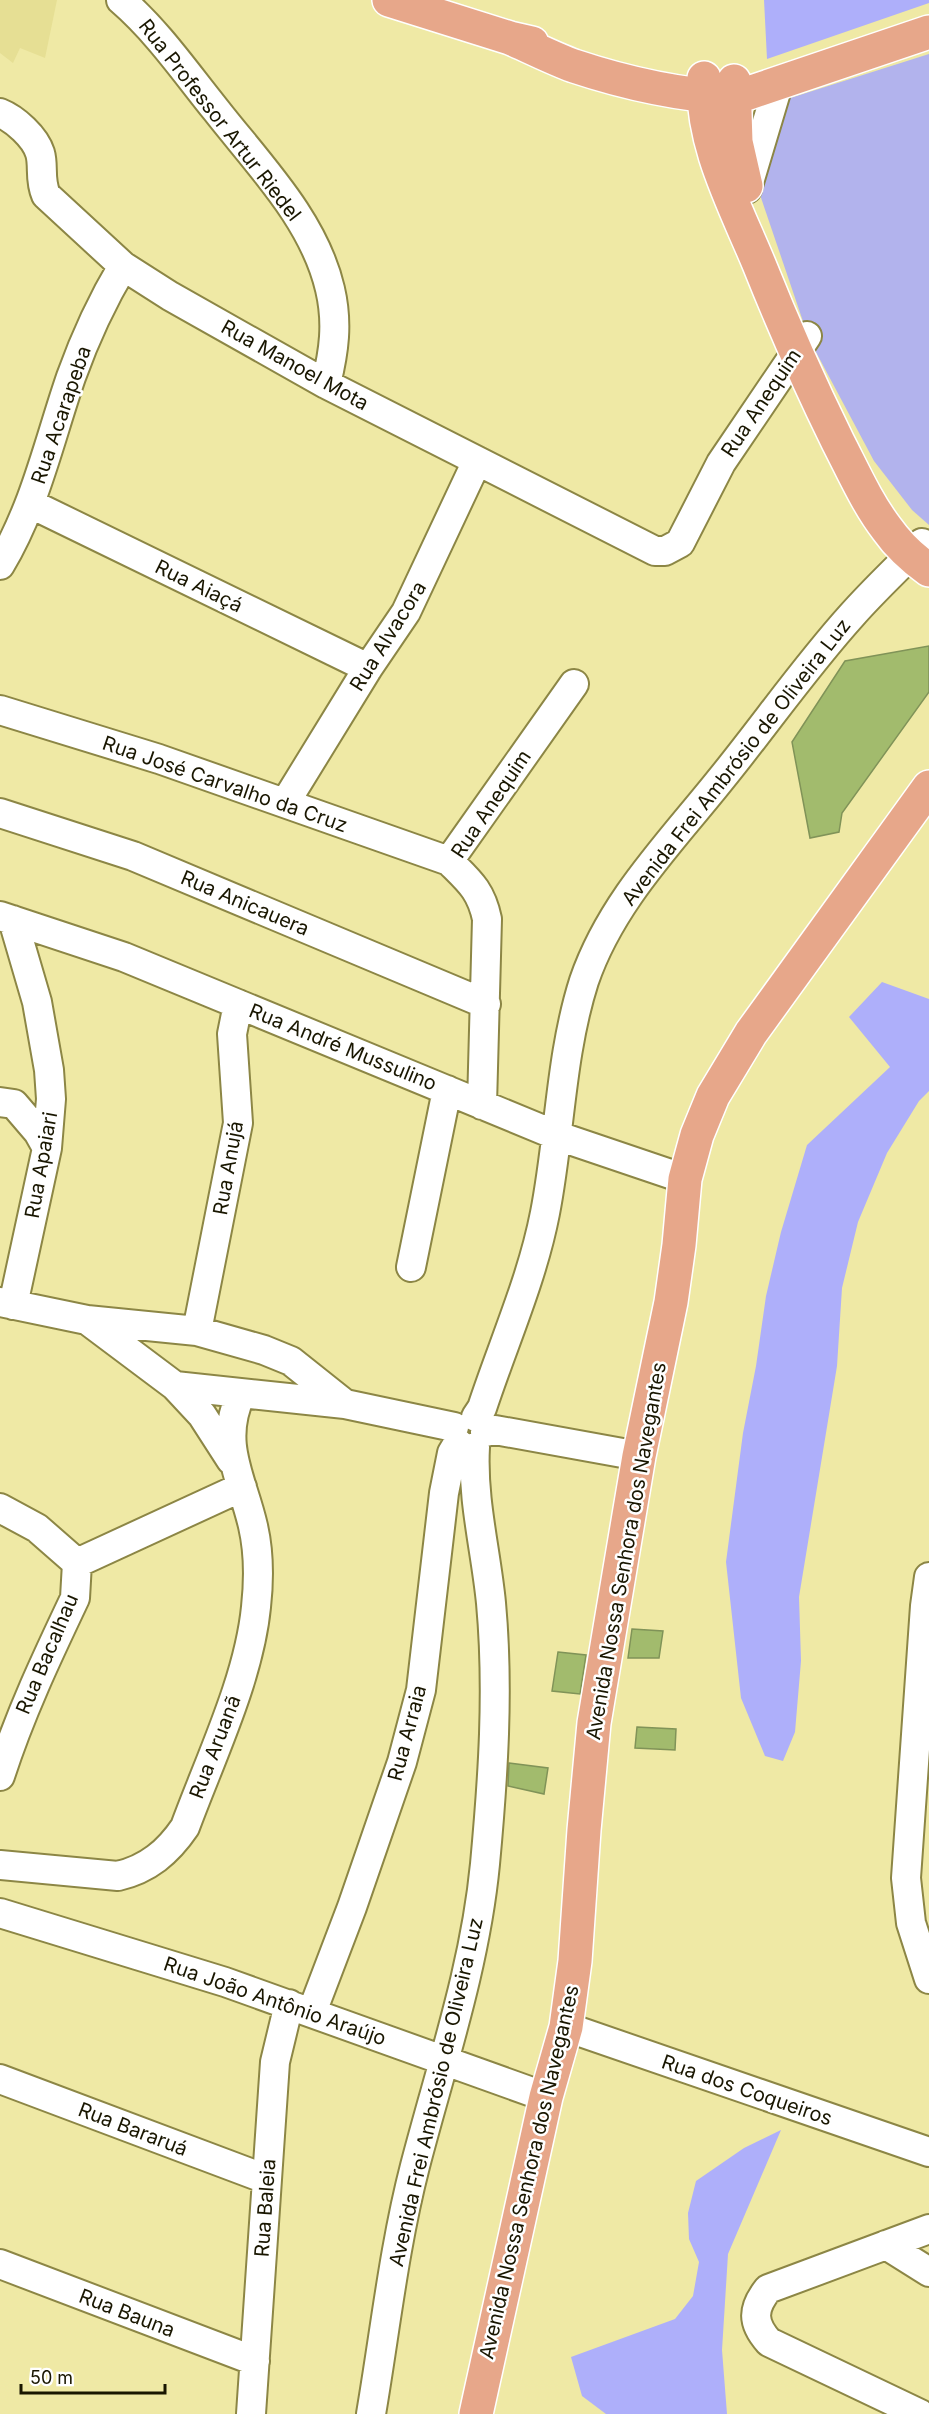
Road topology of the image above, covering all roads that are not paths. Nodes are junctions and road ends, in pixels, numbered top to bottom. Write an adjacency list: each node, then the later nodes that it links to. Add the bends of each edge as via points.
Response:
1 (121, 0): 10 (street, Rua Professor Artur Riedel, via 171,53 294,209 314,245 330,289 336,328)
2 (389, 0): 5 (main road, via 510,38)
3 (929, 32): 4 (main road)
4 (774, 83): 5 (main road); 7 (street)
5 (718, 88): 7 (main road); 9 (main road, via 709,132 721,170)
6 (0, 113): 8 (street, Rua Manoel Mota, via 30,137 40,153 40,176 46,195)
7 (747, 189): 9 (main road)
8 (123, 266): 10 (street, Rua Manoel Mota); 12 (street, Rua Acarapeba, via 101,304 71,376)
9 (801, 344): 13 (street, Rua Anequim, via 721,463 680,543 673,549); 14 (main road, via 873,478)
10 (326, 384): 11 (street, Rua Manoel Mota)
11 (477, 461): 13 (street, Rua Manoel Mota); 16 (street, Rua Alvacora, via 406,612)
12 (31, 504): 15 (street, Rua Acarapeba); 16 (street, Rua Aiaçá)
13 (655, 551)
14 (922, 554): 30 (street, Avenida Frei Ambrósio de Oliveira Luz, via 851,615 665,845 605,931 584,982 568,1048)
15 (0, 565)
16 (368, 668): 20 (street, Rua Alvacora)
17 (573, 684): 22 (street, Rua Anequim)
18 (0, 710): 20 (street, Rua José Carvalho da Cruz)
19 (929, 787): 32 (main road, Avenida Nossa Senhora dos Navegantes, via 751,1033 713,1096 697,1134)
20 (285, 803): 22 (street, Rua José Carvalho da Cruz)
21 (0, 813): 25 (street, Rua Anicauera, via 133,856)
22 (448, 861): 25 (street, Rua Anequim, via 475,886 483,903 487,919)
23 (6, 918): 24 (street, Rua André Mussulino, via 124,957); 26 (street, Rua Apaiari, via 37,1002)
24 (238, 1004): 27 (street, Rua André Mussulino); 36 (street, Rua Anujá, via 232,1034 238,1123)
25 (486, 1004): 29 (street, Rua Anequim)
26 (49, 1070): 28 (street, via 36,1086); 31 (street, Rua Apaiari)
27 (447, 1090): 29 (street, Rua André Mussulino); 33 (street)
28 (7, 1103): 31 (street, via 38,1132)
29 (482, 1105): 30 (street, Rua André Mussulino)
30 (558, 1136): 32 (street, Rua André Mussulino); 40 (street, Avenida Frei Ambrósio de Oliveira Luz, via 544,1216 525,1282)
31 (47, 1148): 34 (street, Rua Apaiari)
32 (685, 1179): 41 (main road, Avenida Nossa Senhora dos Navegantes, via 671,1302)
33 (411, 1267)
34 (7, 1303): 35 (street)
35 (87, 1320): 36 (street); 37 (street, Rua Aruanã)
36 (197, 1331): 39 (street, via 291,1361)
37 (175, 1386): 38 (street); 42 (street, Rua Aruanã, via 202,1414)
38 (241, 1394): 39 (street); 42 (street, Rua Aruanã, via 230,1423)
39 (345, 1404): 40 (street)
40 (470, 1433): 41 (street, via 495,1430); 52 (street, Rua Arraia, via 452,1453 421,1690 402,1762 352,1907); 54 (street, Avenida Frei Ambrósio de Oliveira Luz, via 491,1604 495,1726 485,1867 459,2012)
41 (639, 1456): 53 (main road, Avenida Nossa Senhora dos Navegantes, via 594,1723)
42 (238, 1477): 44 (street); 48 (street, Rua Aruanã, via 253,1527 258,1561 253,1629 247,1662 184,1827 172,1846 154,1861 118,1876)
43 (0, 1508): 44 (street, via 36,1528)
44 (77, 1563): 46 (street, Rua Bacalhau, via 75,1598)
45 (929, 1577): 50 (street, via 906,1878)
46 (7, 1728): 47 (street, Rua Bacalhau)
47 (0, 1776)
48 (0, 1865)
49 (0, 1913): 52 (street, Rua João Antônio Araújo)
50 (920, 1926): 51 (street)
51 (929, 1979)
52 (301, 2008): 54 (street, Rua João Antônio Araújo); 58 (street, Rua Baleia, via 275,2062)
53 (566, 2027): 56 (main road, Avenida Nossa Senhora dos Navegantes); 57 (street, Rua dos Coqueiros)
54 (445, 2060): 56 (street, Rua João Antônio Araújo); 65 (street, Avenida Frei Ambrósio de Oliveira Luz, via 399,2235)
55 (0, 2079): 58 (street, Rua Bararuá)
56 (546, 2097): 66 (main road, Avenida Nossa Senhora dos Navegantes)
57 (929, 2152)
58 (266, 2179): 63 (street, Rua Baleia)
59 (929, 2229): 60 (street)
60 (886, 2245): 62 (street); 67 (street, via 768,2289 757,2303 756,2318 769,2343)
61 (0, 2264): 63 (street, Rua Bauna)
62 (929, 2272)
63 (255, 2361): 64 (street, Rua Baleia)
64 (251, 2414)
65 (371, 2414)
66 (476, 2414)
67 (920, 2414)

